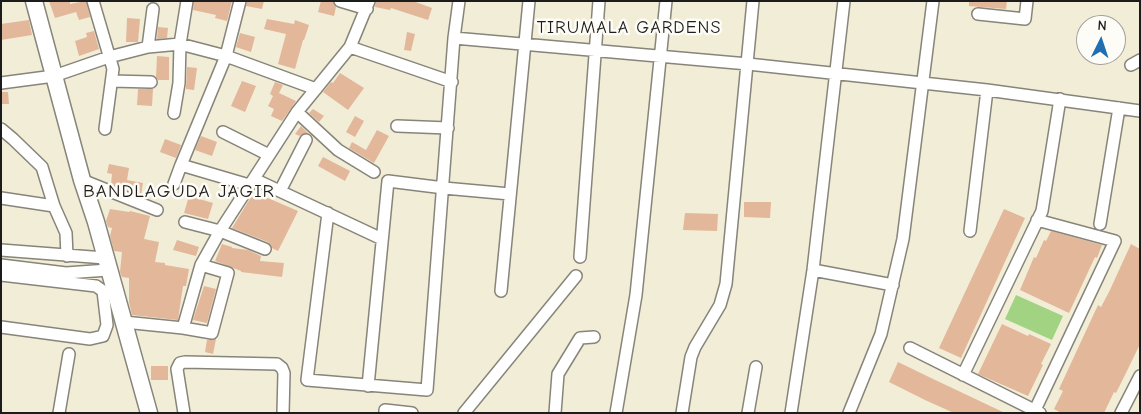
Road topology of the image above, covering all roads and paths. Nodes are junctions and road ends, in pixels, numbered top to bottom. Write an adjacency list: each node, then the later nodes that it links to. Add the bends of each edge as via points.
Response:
1 (34, 1): 28 (street)
2 (93, 1): 25 (street)
3 (186, 1): 18 (street)
4 (240, 1): 23 (street)
5 (340, 1): 14 (street)
6 (459, 1): 17 (street)
7 (529, 1): 19 (street)
8 (599, 1): 22 (street)
9 (666, 1): 24 (street)
10 (753, 1): 26 (street)
11 (844, 1): 27 (street)
12 (934, 1): 32 (street)
13 (1027, 1): 16 (street, via 1025,19)
14 (368, 5): 21 (street)
15 (153, 9): 20 (street)
16 (978, 14)
17 (454, 38): 19 (street); 31 (street)
18 (180, 44): 20 (street); 23 (street); 40 (street)
19 (524, 45): 22 (street); 55 (street)
20 (148, 47): 25 (street)
21 (350, 47): 31 (street); 34 (street)
22 (595, 51): 24 (street); 69 (street)
23 (226, 56): 34 (street); 48 (street)
24 (661, 56): 26 (street); 97 (street, via 636,295)
25 (109, 57): 28 (street); 29 (street, via 113,69)
26 (748, 64): 27 (street); 98 (street, via 726,284 720,305 693,352)
27 (835, 74): 32 (street); 73 (street)
28 (54, 76): 33 (street); 50 (street)
29 (112, 82): 30 (street); 44 (street)
30 (151, 82)
31 (452, 82): 42 (street)
32 (924, 83): 35 (street); 76 (street, via 904,239)
33 (1, 84)
34 (316, 89): 39 (street)
35 (987, 90): 36 (street); 64 (street)
36 (1060, 100): 37 (street); 60 (street, via 1043,205)
37 (1118, 108): 38 (street); 62 (street)
38 (1140, 111)
39 (297, 112): 47 (street); 49 (street, via 338,150)
40 (174, 113)
41 (397, 126): 42 (street)
42 (448, 128): 53 (street)
43 (1, 129): 57 (street, via 42,167)
44 (105, 129)
45 (224, 132): 47 (street)
46 (306, 140): 54 (street)
47 (269, 155): 51 (street)
48 (181, 165): 51 (street); 52 (street)
49 (374, 172)
50 (82, 180): 58 (street); 70 (street)
51 (252, 182): 54 (street); 63 (street)
52 (174, 184)
53 (444, 188): 55 (street); 65 (street, via 388,181); 87 (street, via 427,390)
54 (280, 191): 59 (street)
55 (510, 194): 77 (street)
56 (1, 198): 57 (street)
57 (54, 206): 68 (street, via 66,233)
58 (157, 210)
59 (328, 213): 65 (street); 87 (street, via 307,380)
60 (1037, 220): 85 (street); 88 (street, via 1115,241)
61 (185, 222): 63 (street)
62 (1100, 224)
63 (220, 231): 66 (street); 72 (street)
64 (970, 231)
65 (382, 238): 87 (street)
66 (264, 249)
67 (1, 250): 68 (street)
68 (67, 256): 70 (street)
69 (580, 257)
70 (106, 264): 71 (street, via 66,273); 78 (street)
71 (1, 265)
72 (201, 265): 80 (street); 80 (street, via 228,273 212,332)
73 (813, 270): 76 (street); 100 (street)
74 (1, 275): 79 (street, via 96,286 103,291 106,325 103,336 90,339)
75 (576, 276): 95 (street)
76 (892, 285): 101 (street, via 881,334)
77 (501, 291)
78 (124, 322): 80 (street); 90 (street)
79 (1, 327)
80 (183, 328)
81 (594, 337): 96 (street, via 580,338 558,374)
82 (910, 348): 85 (street)
83 (69, 354): 89 (street)
84 (756, 367): 99 (street)
85 (963, 375): 88 (street)
86 (1140, 376): 102 (street)
87 (368, 386)
88 (1038, 412)
89 (59, 413)
90 (149, 413)
91 (184, 413): 92 (street, via 177,369 180,363 185,362 277,364 284,373)
92 (283, 413)
93 (385, 413): 94 (street, via 386,410)
94 (412, 413)
95 (464, 413)
96 (555, 413)
97 (616, 413)
98 (682, 413)
99 (748, 413)
100 (791, 413)
101 (849, 413)
102 (1121, 413)

